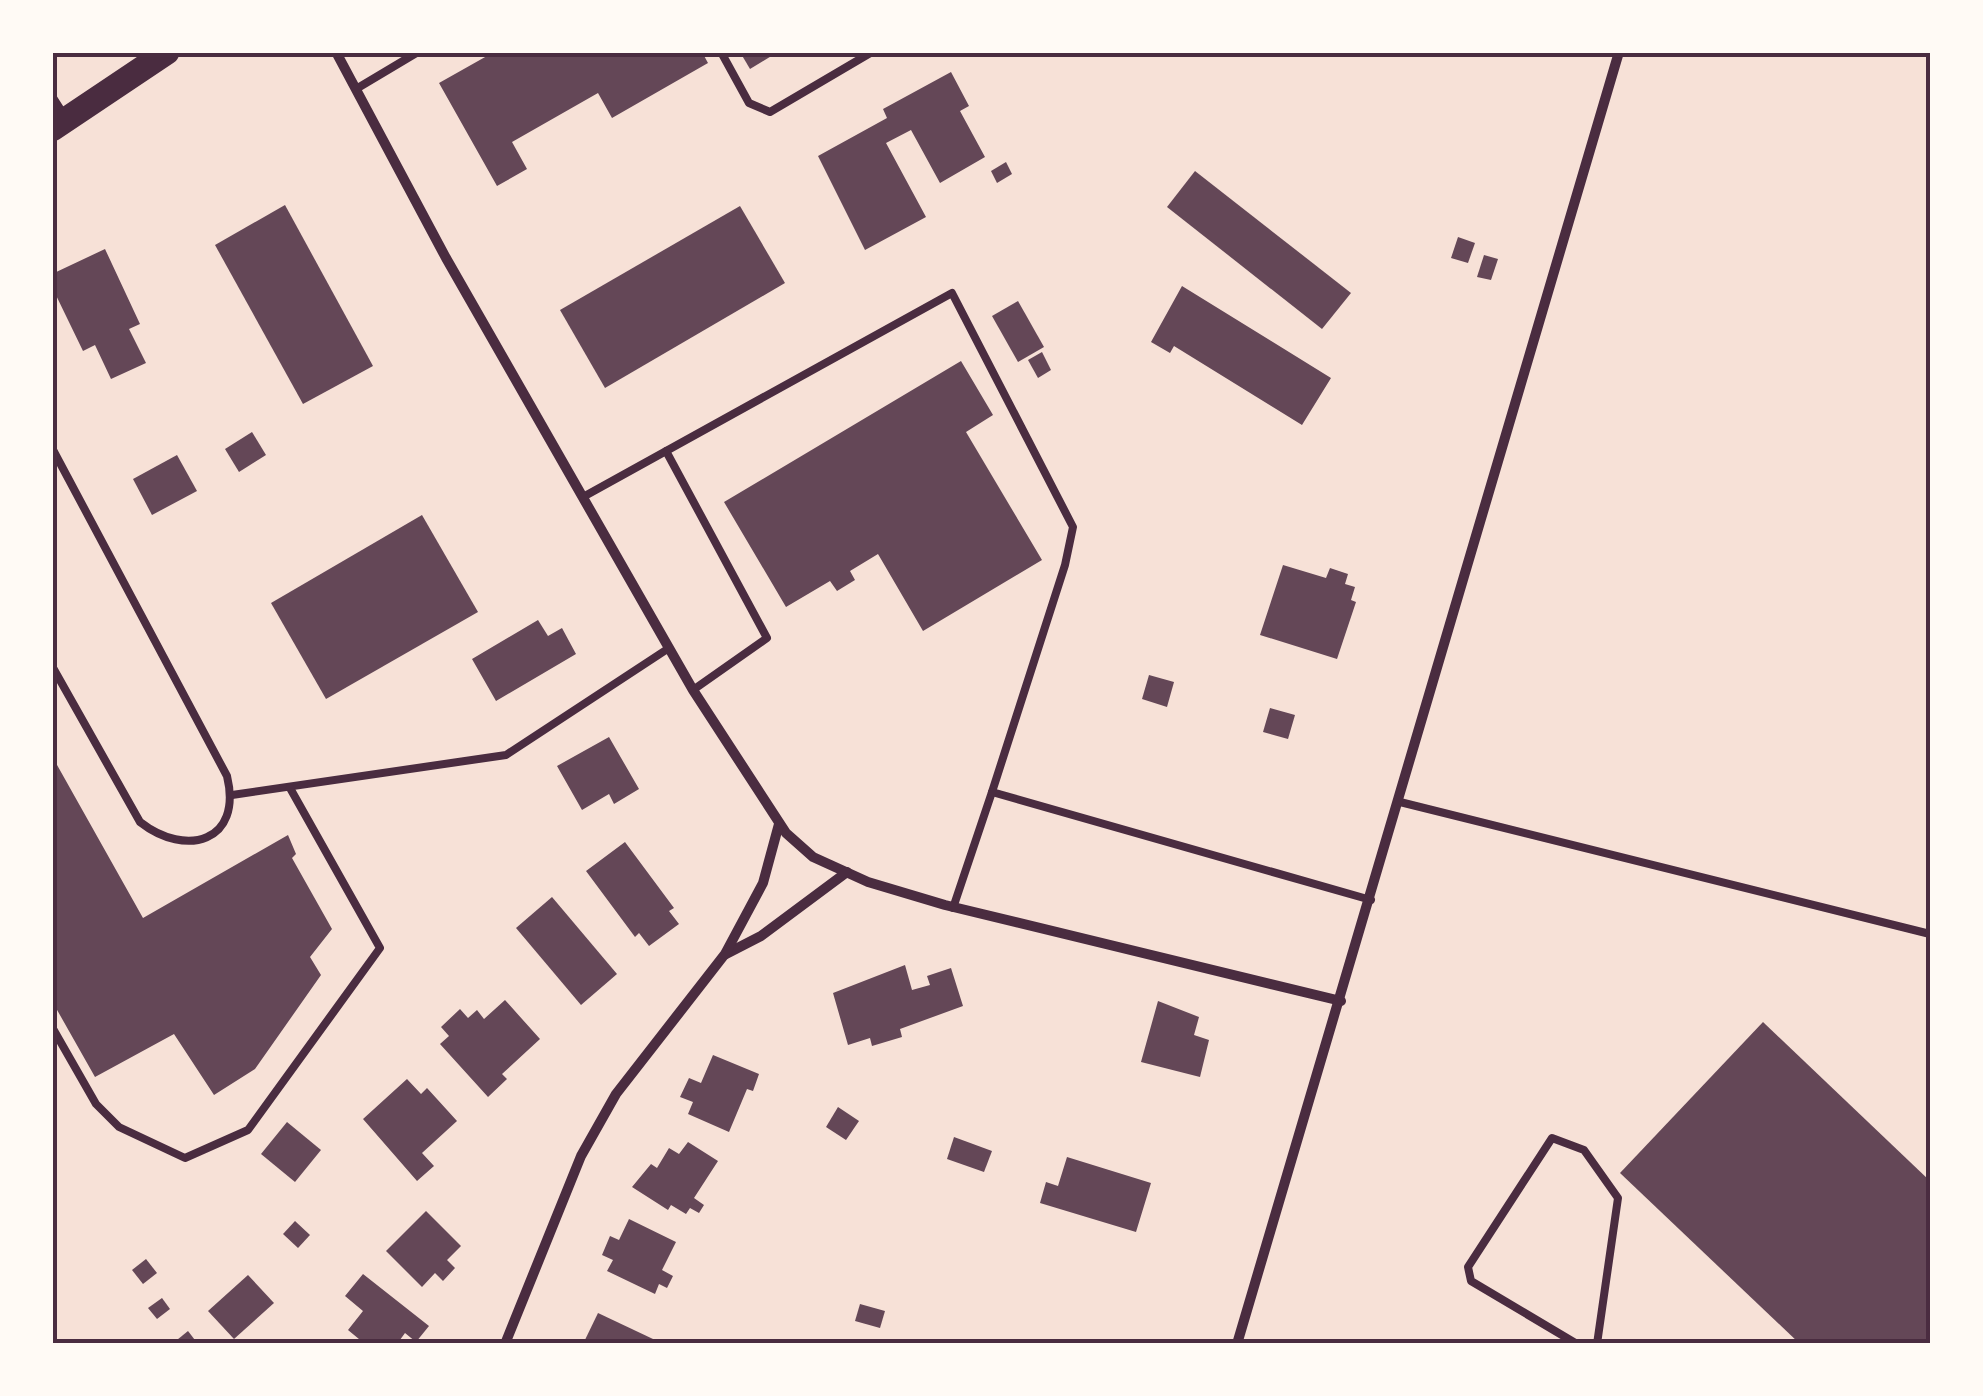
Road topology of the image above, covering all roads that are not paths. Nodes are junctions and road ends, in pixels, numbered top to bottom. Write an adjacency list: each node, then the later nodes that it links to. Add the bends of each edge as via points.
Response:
1 (167, 52): 9 (main road)
2 (336, 52): 7 (street)
3 (418, 52): 7 (lane)
4 (721, 52): 5 (lane, via 749,103 770,112)
5 (872, 52)
6 (1620, 52): 19 (street)
7 (356, 89): 12 (street)
8 (52, 98): 9 (street)
9 (60, 125)
10 (52, 448): 18 (lane, via 214,749)
11 (666, 451): 12 (lane); 15 (lane, via 767,638); 17 (lane, via 952,293 1073,527)
12 (582, 497): 13 (street)
13 (669, 648): 15 (street); 16 (lane, via 506,755)
14 (52, 666): 18 (lane, via 132,812 155,834 184,842 205,838 226,820)
15 (693, 690): 20 (street)
16 (290, 788): 18 (lane); 27 (lane, via 380,948 248,1130 185,1158 119,1126 96,1104)
17 (992, 792): 22 (lane); 23 (lane)
18 (232, 795)
19 (1400, 802): 22 (street); 24 (lane)
20 (779, 824): 21 (street, via 813,857); 25 (street, via 763,883)
21 (848, 872): 23 (street); 25 (street)
22 (1371, 900): 26 (street)
23 (953, 908): 26 (street)
24 (1930, 934)
25 (725, 954): 28 (street, via 616,1094 581,1156)
26 (1340, 1002): 29 (street)
27 (52, 1027)
28 (504, 1344)
29 (1238, 1344)
30 (1577, 1344): 31 (lane, via 1471,1281 1468,1266 1552,1138 1584,1150 1618,1198)
31 (1597, 1344)

